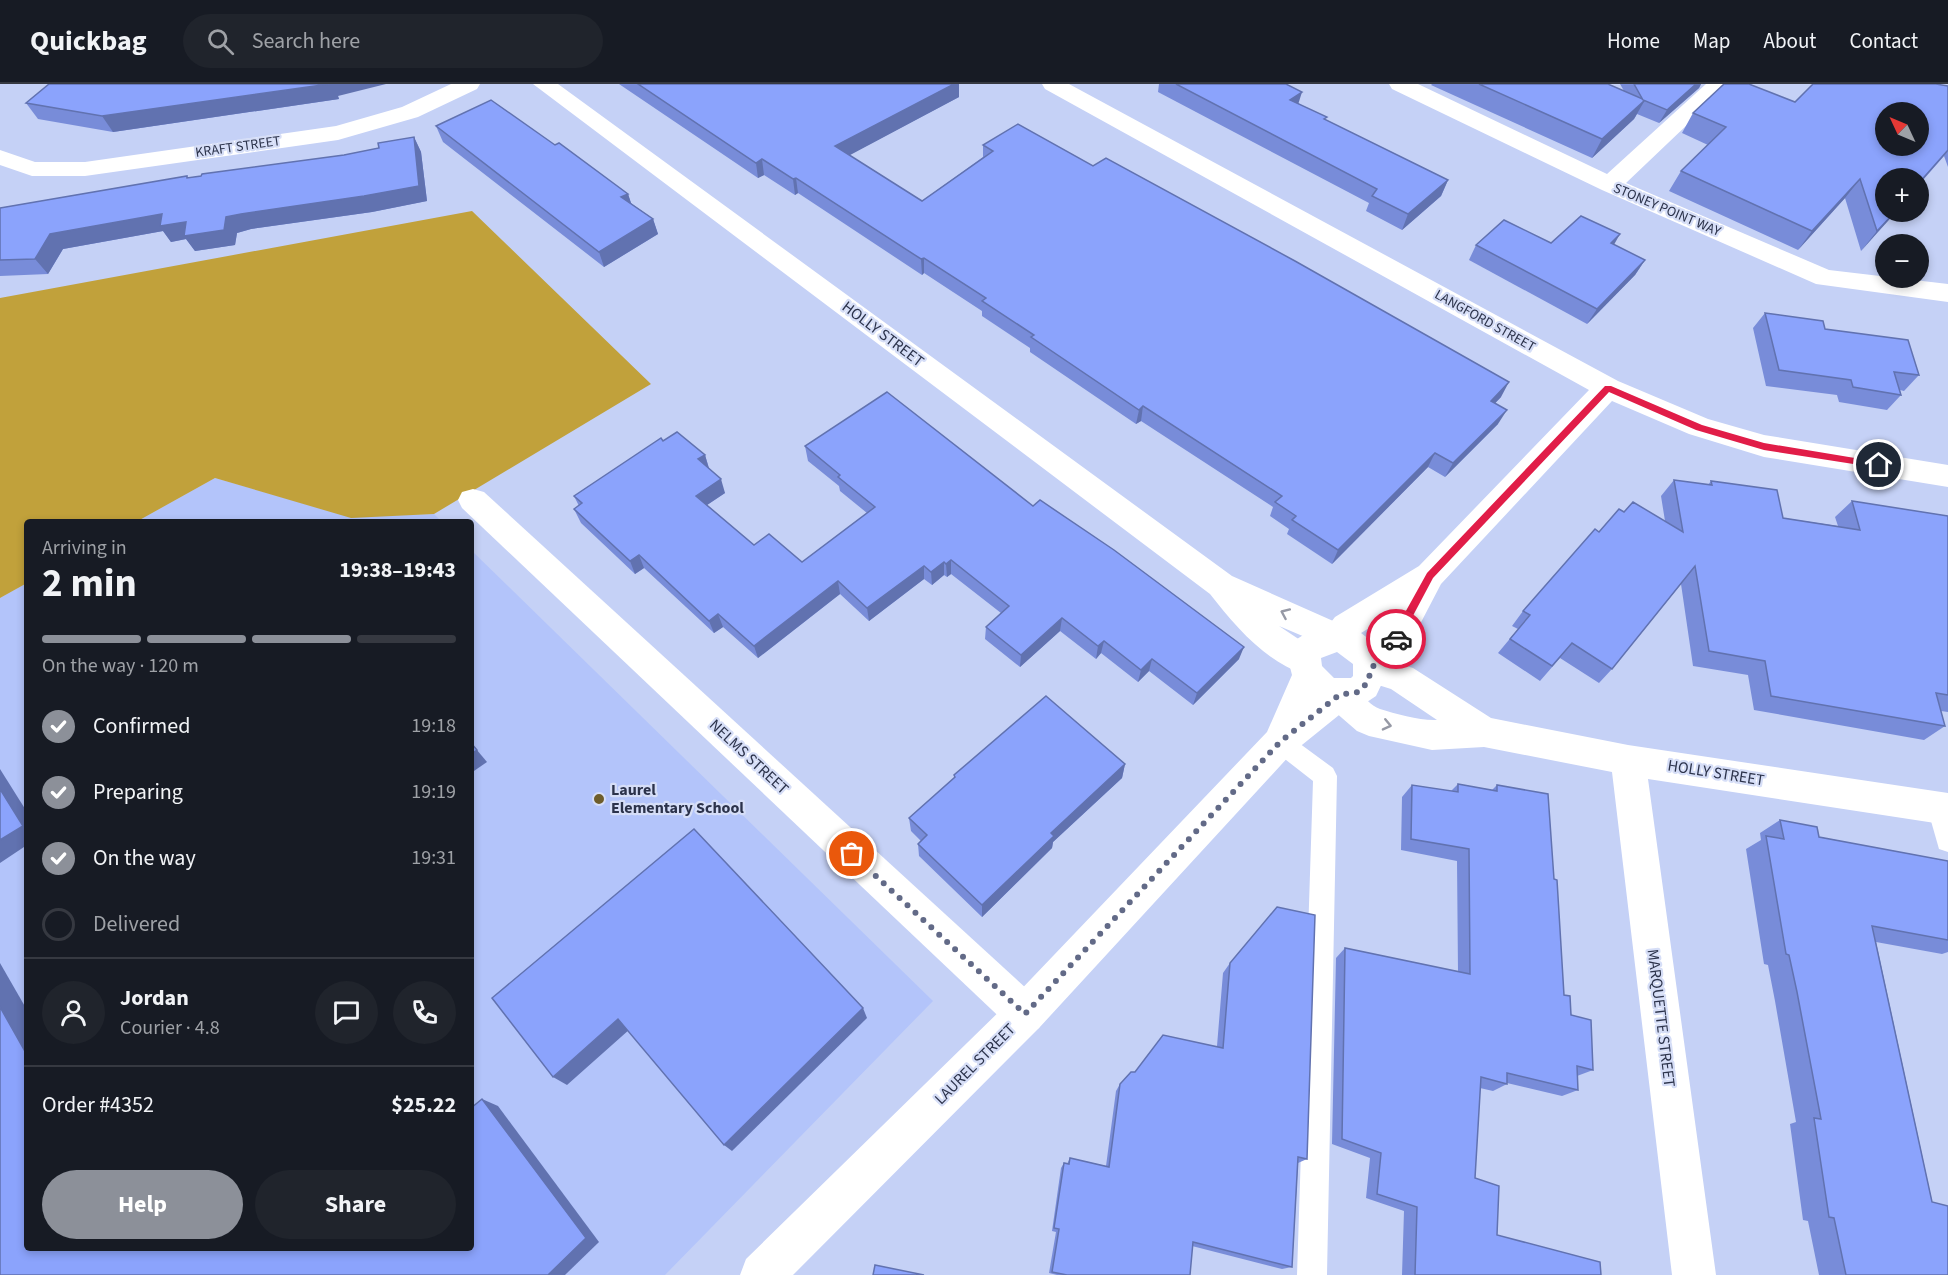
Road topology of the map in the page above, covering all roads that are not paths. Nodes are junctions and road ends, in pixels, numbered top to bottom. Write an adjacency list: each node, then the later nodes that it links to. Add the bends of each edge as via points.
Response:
1 (469, 84): 6 (street, KRAFT STREET, via 410,112 338,133 85,169 32,169)
2 (544, 84): 13 (street, HOLLY STREET)
3 (1053, 84): 9 (street, LANGFORD STREET)
4 (1400, 84): 7 (street, STONEY POINT WAY)
5 (1719, 84): 7 (street)
6 (0, 157)
7 (1610, 185): 8 (street, STONEY POINT WAY, via 1825,278)
8 (1948, 293)
9 (1608, 388): 10 (street, LANGFORD STREET, via 1699,427 1764,446); 12 (street, LAUREL STREET)
10 (1948, 476)
11 (473, 500): 23 (street, NELMS STREET)
12 (1430, 575): 14 (street, LAUREL STREET, via 1346,626); 16 (street, LAUREL STREET, via 1394,643)
13 (1221, 585): 14 (street, HOLLY STREET, one-way to 13); 15 (street, HOLLY STREET, via 1244,615)
14 (1338, 638): 15 (street, LAUREL STREET, via 1321,639 1309,646); 16 (street, via 1366,655)
15 (1305, 668): 17 (street, via 1321,689); 19 (street, LAUREL STREET)
16 (1371, 669): 17 (street, LAUREL STREET, via 1368,682 1358,692); 18 (street, HOLLY STREET, via 1401,678)
17 (1339, 695): 18 (street, HOLLY STREET, one-way to 18, via 1369,721 1432,735); 19 (street, LAUREL STREET)
18 (1484, 732): 20 (street, HOLLY STREET)
19 (1280, 742): 23 (street, LAUREL STREET); 25 (lane, via 1325,776)
20 (1628, 760): 21 (street, HOLLY STREET); 26 (street, MARQUETTE STREET)
21 (1944, 808): 22 (lane)
22 (1948, 841)
23 (1025, 1014): 24 (street, LAUREL STREET)
24 (762, 1275)
25 (1312, 1275)
26 (1694, 1275)

